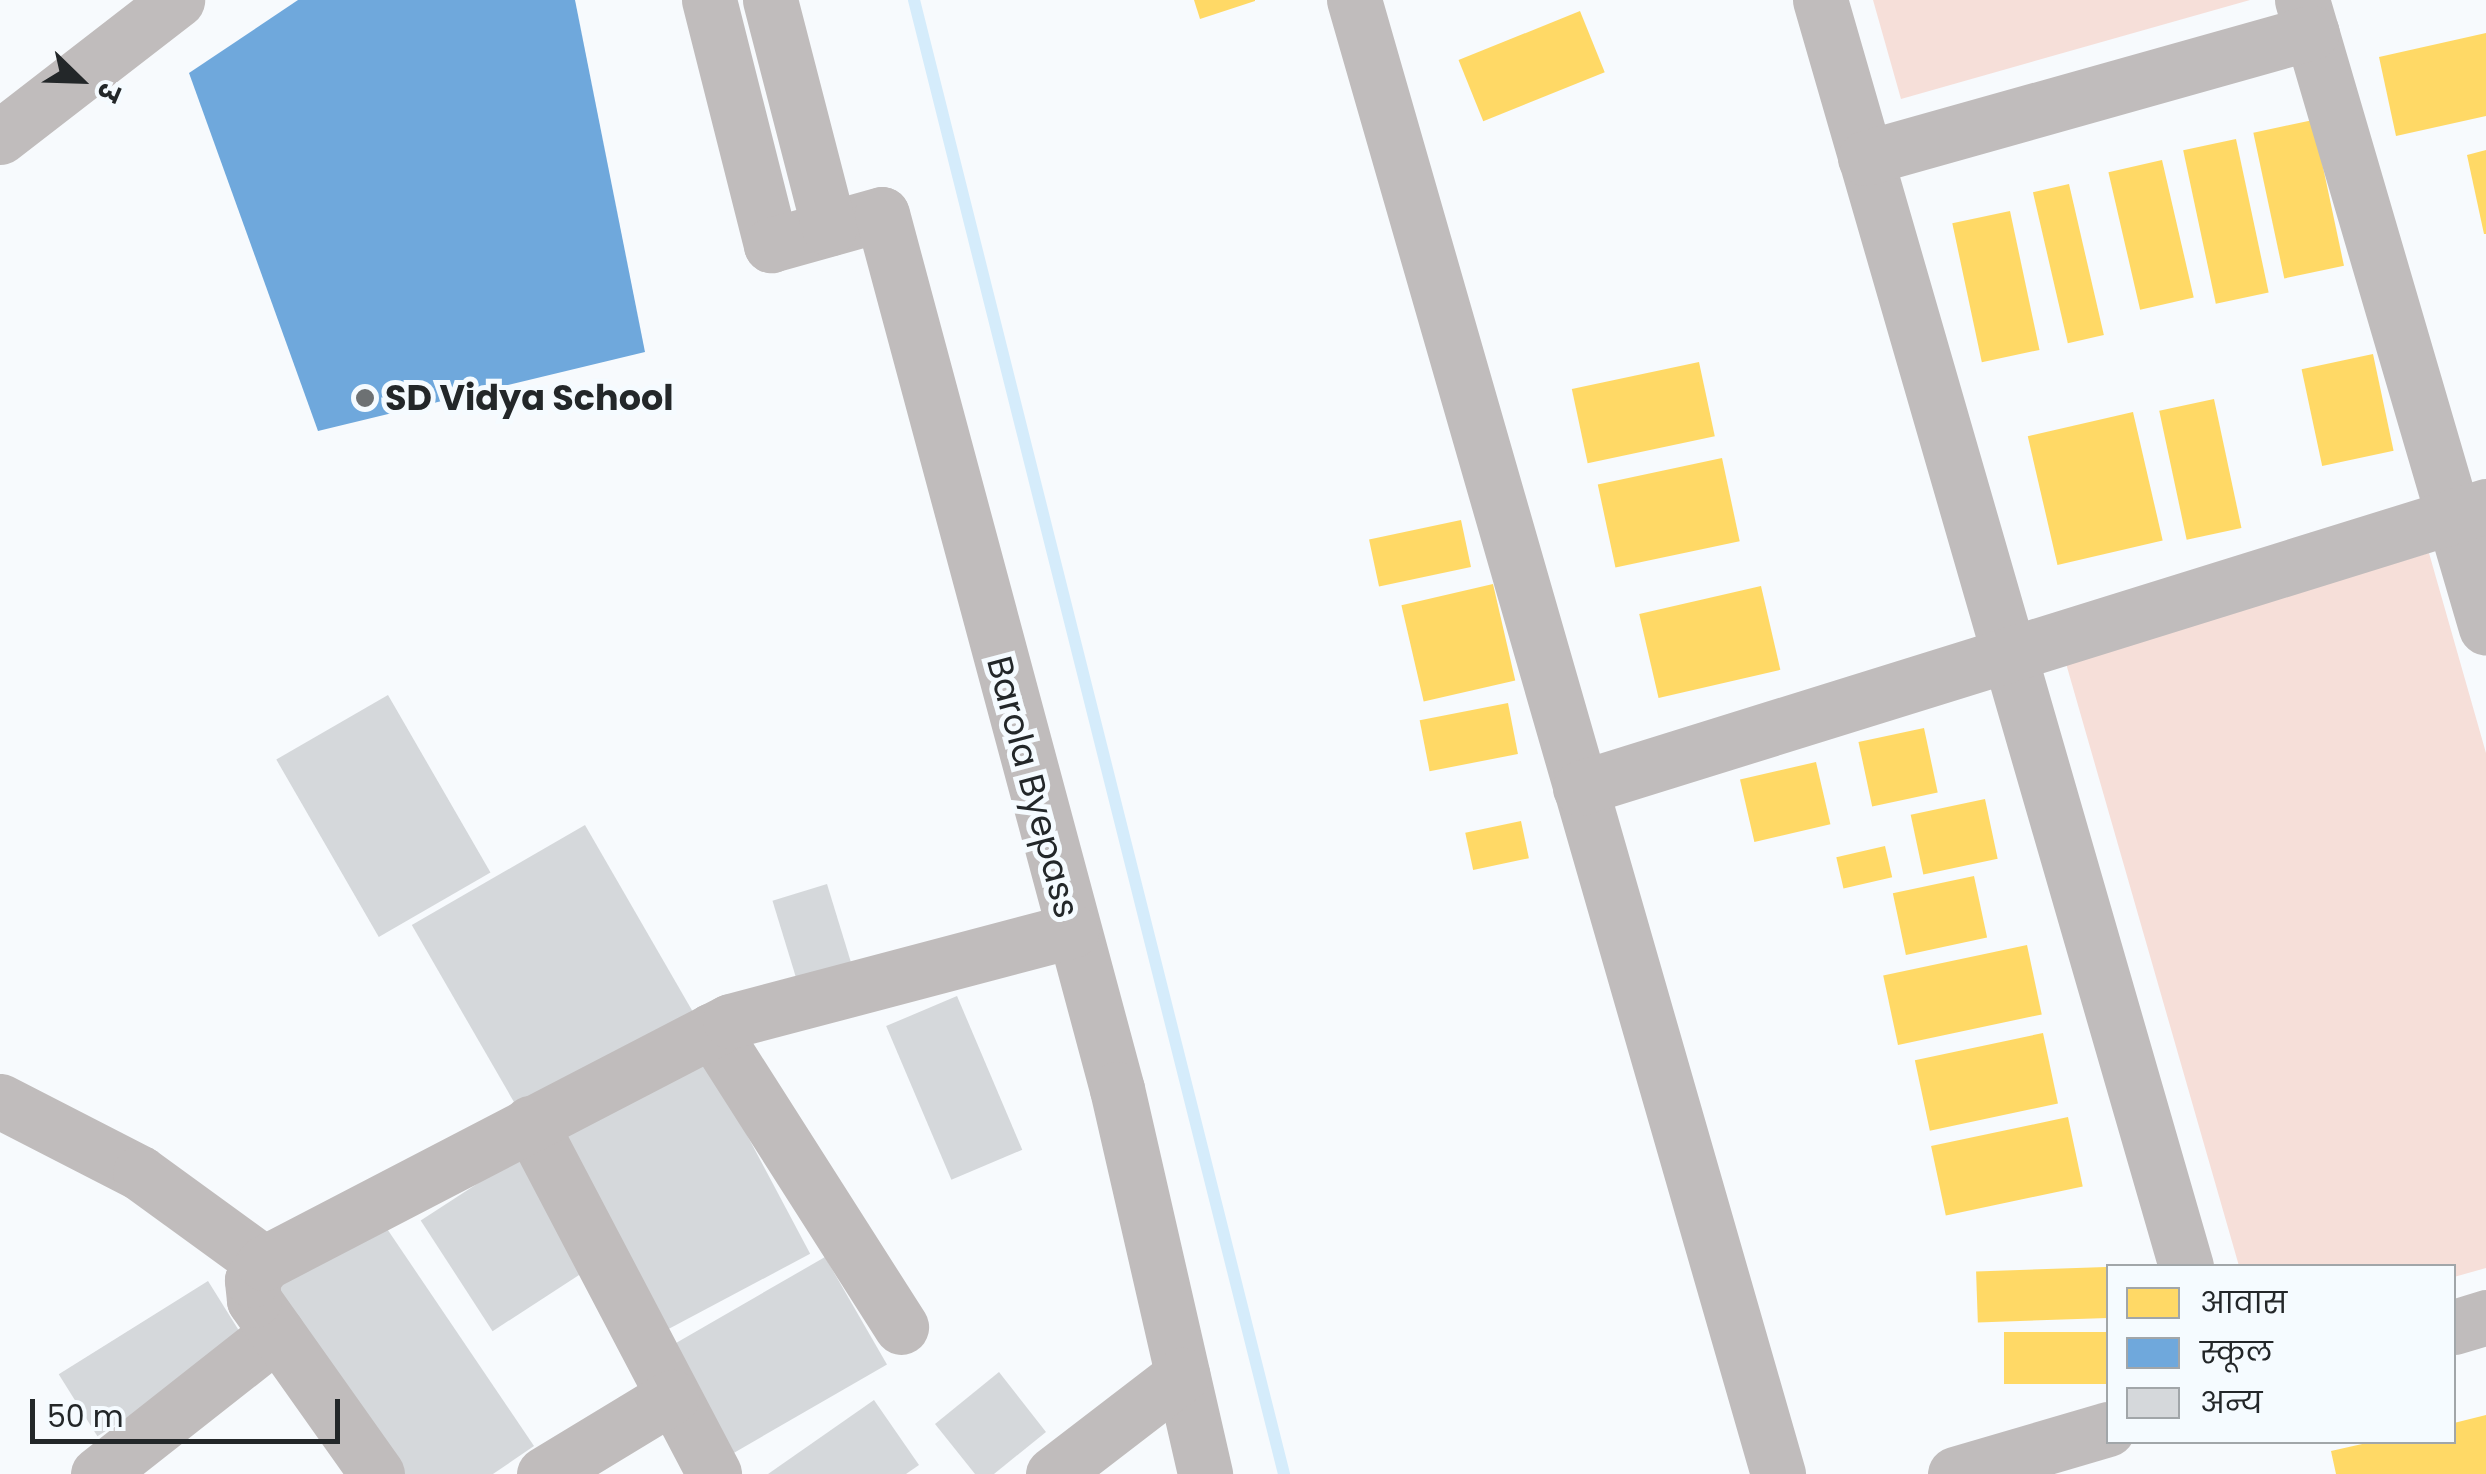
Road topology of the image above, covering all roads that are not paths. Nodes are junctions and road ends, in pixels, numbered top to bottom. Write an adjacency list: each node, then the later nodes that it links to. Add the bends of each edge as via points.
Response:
1 (176, 0): 7 (street)
2 (710, 0): 9 (street, Barola Byepass, via 771,244)
3 (770, 0): 9 (street)
4 (1354, 0): 13 (street)
5 (1820, 0): 8 (street)
6 (2307, 16): 8 (street); 10 (street)
7 (2, 130)
8 (1865, 158): 12 (street)
9 (829, 228): 14 (street, Barola Byepass, via 882,214)
10 (2469, 510): 11 (street); 12 (street)
11 (2486, 628)
12 (2009, 654): 13 (street); 19 (street)
13 (1580, 788): 34 (street)
14 (1071, 931): 15 (street, via 874,980); 24 (street, Barola Byepass, via 1116,1089)
15 (712, 1030): 17 (street); 22 (street)
16 (0, 1101): 18 (street, via 140,1173)
17 (530, 1123): 18 (street); 25 (street)
18 (264, 1263): 23 (street, via 250,1290)
19 (2185, 1264)
20 (2486, 1318): 21 (street)
21 (2456, 1326)
22 (901, 1327)
23 (277, 1333): 28 (street); 29 (street)
24 (1182, 1374): 32 (street); 33 (street, Barola Byepass)
25 (671, 1397): 30 (street); 31 (street)
26 (2106, 1431): 27 (street)
27 (2052, 1460): 35 (street)
28 (98, 1474)
29 (377, 1474)
30 (544, 1474)
31 (714, 1474)
32 (1054, 1474)
33 (1204, 1474)
34 (1778, 1474)
35 (1956, 1474)

